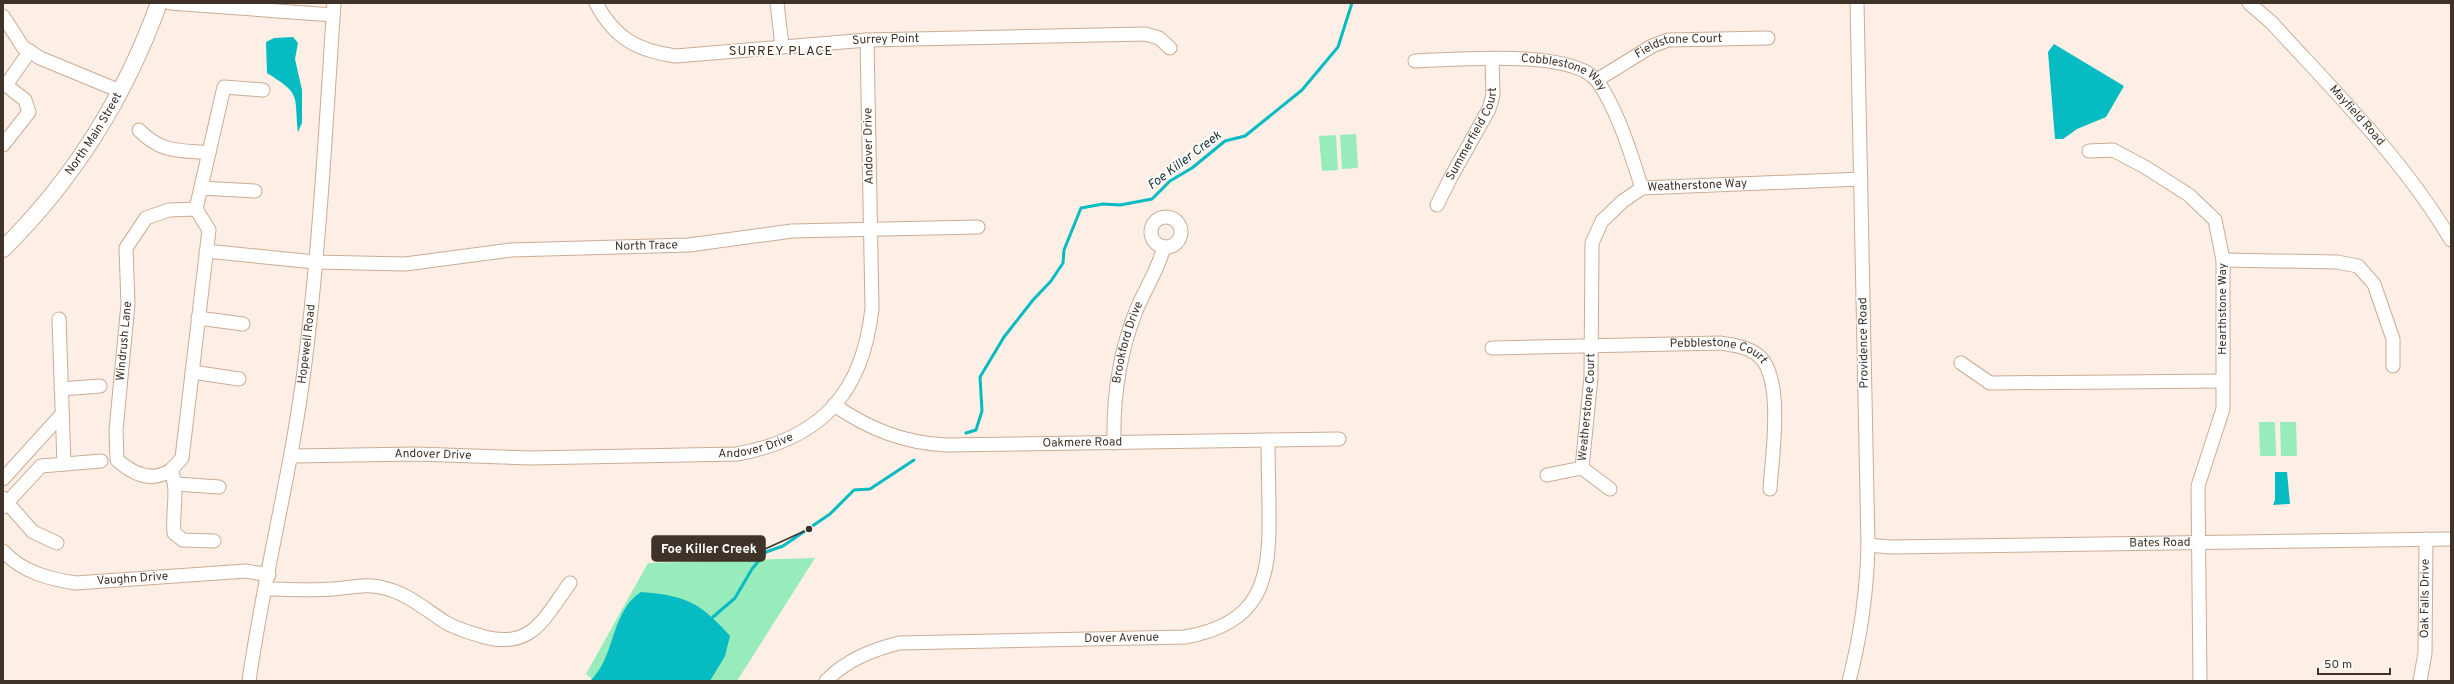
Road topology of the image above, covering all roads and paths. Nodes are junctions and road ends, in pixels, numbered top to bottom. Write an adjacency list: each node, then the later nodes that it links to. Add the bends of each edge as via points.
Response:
1 (159, 3): 19 (main road, North Main Street, via 135,64)
2 (170, 3): 7 (street)
3 (596, 3): 11 (street, Surrey Point, via 603,17 618,34 637,47 655,54 676,56)
4 (777, 3): 11 (street)
5 (1857, 3): 24 (street, Providence Road)
6 (2249, 3): 32 (street, Mayfield Road, via 2272,23 2398,162 2431,206)
7 (334, 9): 37 (street, Hopewell Road, via 322,199)
8 (3, 16): 13 (street, via 23,47)
9 (1768, 38): 16 (street, Fieldstone Court, via 1668,40 1652,46)
10 (867, 40): 11 (street, Surrey Point); 12 (street, Surrey Point, via 1145,34 1159,38); 31 (street, Andover Drive)
11 (782, 46)
12 (1170, 48)
13 (30, 51): 17 (street); 19 (street)
14 (1492, 59): 15 (street, Cobblestone Way); 16 (street, Cobblestone Way, via 1545,60 1571,64); 28 (street, Summerfield Court, via 1493,95 1490,109 1450,177)
15 (1414, 61)
16 (1597, 80): 26 (street, Cobblestone Way, via 1619,122)
17 (5, 84): 21 (street, via 25,100 29,112)
18 (263, 90): 23 (street, via 224,87)
19 (120, 91): 34 (main road, North Main Street, via 106,119 69,175 33,219)
20 (139, 130): 23 (street, via 148,140 162,148)
21 (3, 145)
22 (2090, 151): 36 (street, Hearthstone Way, via 2113,150 2145,167 2189,196 2215,220)
23 (209, 153): 25 (street)
24 (1860, 179): 26 (street, Weatherstone Way); 72 (street, Providence Road)
25 (201, 188): 27 (street); 29 (street)
26 (1642, 188): 41 (street, Weatherstone Way, via 1623,201 1602,221 1592,243)
27 (256, 191)
28 (1437, 205)
29 (196, 209): 35 (street, via 210,230); 59 (street, Windrush Lane, via 169,210 146,218 126,248 128,304 116,430 117,460 130,472 150,477)
30 (978, 227): 31 (street, North Trace)
31 (871, 229): 37 (street, North Trace, via 792,231 689,245 511,250 405,264); 50 (street, Andover Drive, via 872,308 869,336 857,373)
32 (2451, 240)
33 (1164, 247): 54 (street, Brookford Drive, via 1159,267 1136,312 1123,351 1115,397)
34 (3, 249)
35 (206, 251): 37 (street); 38 (street)
36 (2223, 260): 44 (street, via 2337,262 2358,266 2374,284 2393,339); 47 (street, Hearthstone Way)
37 (315, 262): 55 (street, Hopewell Road)
38 (198, 318): 40 (street); 45 (street)
39 (59, 319): 49 (street)
40 (243, 324)
41 (1590, 346): 42 (street, Pebblestone Court); 58 (street, Weatherstone Court, via 1591,377); 65 (street, Pebblestone Court, via 1720,343 1747,350 1760,357 1770,376 1773,397)
42 (1492, 348)
43 (1961, 363): 47 (street, via 1990,383)
44 (2393, 366)
45 (192, 372): 46 (street); 59 (street, via 182,458)
46 (239, 379)
47 (2223, 381): 70 (street, Hearthstone Way, via 2223,409 2198,486)
48 (100, 386): 49 (street)
49 (61, 389): 51 (street)
50 (834, 406): 54 (street, Oakmere Road, via 878,431 927,444 954,446); 55 (street, Andover Drive, via 815,424 791,439 765,449 737,454 530,458 416,454)
51 (62, 414): 57 (street); 61 (street)
52 (1339, 439): 53 (street, Oakmere Road)
53 (1268, 440): 54 (street, Oakmere Road); 78 (street, Dover Avenue, via 1267,568 1261,586 1251,602 1239,616 1223,626 1205,634 1185,637 899,643 852,660)
54 (1114, 443)
55 (292, 456): 74 (street, Hopewell Road)
56 (101, 461): 57 (street)
57 (64, 464): 66 (street, via 41,466)
58 (1582, 468): 60 (street); 64 (street)
59 (171, 470): 62 (street)
60 (1546, 475)
61 (3, 479)
62 (176, 484): 63 (street); 69 (street, via 174,532 183,540)
63 (219, 487)
64 (1610, 489)
65 (1770, 489)
66 (4, 503): 71 (street, via 33,532)
67 (2426, 539): 68 (street, Bates Road); 70 (street, Bates Road); 81 (street, Oak Falls Drive, via 2425,653)
68 (2451, 539)
69 (214, 541)
70 (2198, 542): 72 (street, Bates Road, via 1890,547); 80 (street, Hearthstone Way)
71 (57, 543)
72 (1868, 545): 79 (street, Providence Road, via 1866,601 1860,639)
73 (3, 551): 74 (street, Vaughn Drive, via 27,570 51,579 76,583 246,571)
74 (269, 575): 76 (street, Hopewell Road)
75 (570, 583): 76 (street, via 536,628 523,637 510,641 495,640 461,630 416,602 386,588 367,585 334,589)
76 (266, 589): 77 (street, Hopewell Road)
77 (249, 681)
78 (826, 681)
79 (1849, 681)
80 (2200, 681)
81 (2420, 681)

